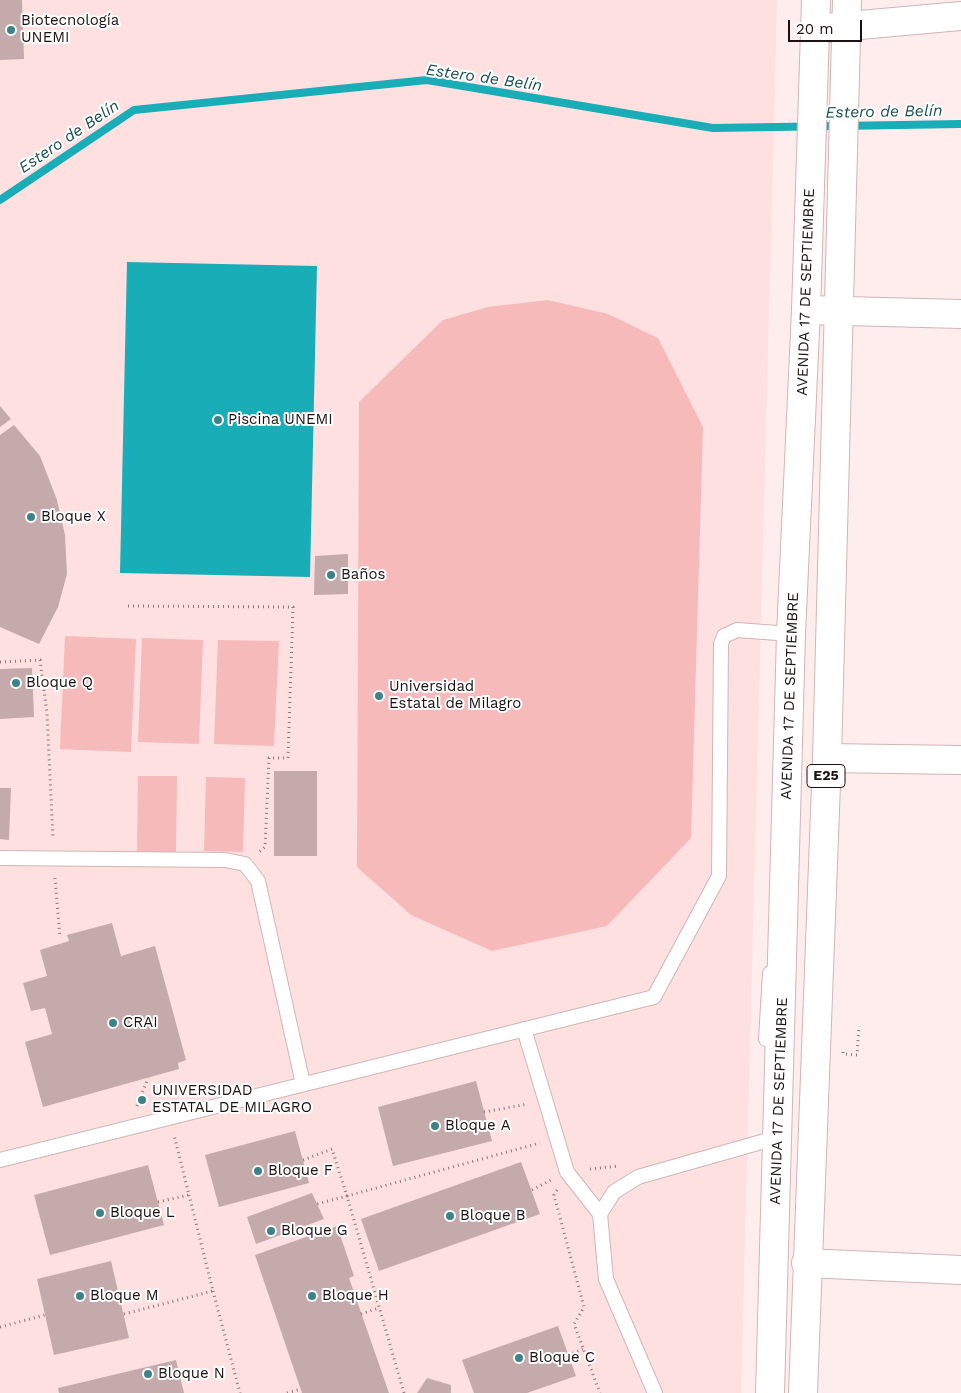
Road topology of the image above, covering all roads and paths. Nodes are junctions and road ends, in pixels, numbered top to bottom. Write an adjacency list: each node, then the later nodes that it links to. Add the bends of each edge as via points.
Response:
1 (816, 0): 5 (main road, AVENIDA 17 DE SEPTIEMBRE / E25)
2 (847, 0): 4 (main road, E25)
3 (961, 16): 4 (main road)
4 (847, 27): 5 (main road); 7 (main road, E25)
5 (815, 29): 6 (main road, AVENIDA 17 DE SEPTIEMBRE / E25)
6 (806, 310): 7 (main road); 10 (main road, AVENIDA 17 DE SEPTIEMBRE / E25)
7 (838, 310): 8 (main road); 12 (main road, E25)
8 (961, 314)
9 (128, 606): 16 (path, via 293,608 288,758 269,758 265,847)
10 (791, 634): 19 (lane, via 737,630 724,636 721,644 719,876 654,997); 27 (main road, AVENIDA 17 DE SEPTIEMBRE / E25)
11 (0, 662): 15 (path, via 40,660 47,713)
12 (827, 758): 13 (main road); 37 (main road, E25)
13 (961, 760)
14 (0, 858): 15 (lane)
15 (54, 859): 16 (lane, via 225,860); 17 (path)
16 (245, 864): 22 (lane, via 258,881)
17 (60, 938)
18 (859, 1026): 20 (path, via 857,1054 843,1054)
19 (524, 1029): 22 (lane); 23 (lane)
20 (844, 1046)
21 (148, 1078): 26 (path)
22 (303, 1084): 25 (lane)
23 (546, 1100): 24 (path); 28 (lane)
24 (484, 1112)
25 (170, 1118): 26 (lane); 32 (path)
26 (129, 1128): 29 (lane)
27 (779, 1134): 36 (lane, via 638,1177 614,1192); 53 (main road, AVENIDA 17 DE SEPTIEMBRE / E25)
28 (557, 1138): 31 (lane); 33 (path)
29 (0, 1160)
30 (303, 1160): 33 (path, via 332,1149)
31 (567, 1172): 36 (lane); 45 (path, via 554,1195 584,1307 574,1324)
32 (189, 1195): 34 (path); 39 (path)
33 (347, 1196): 35 (path); 40 (path)
34 (158, 1202)
35 (317, 1204)
36 (600, 1214): 52 (lane, via 606,1279)
37 (806, 1263): 38 (main road); 54 (main road, E25)
38 (961, 1270)
39 (213, 1291): 41 (path); 48 (path)
40 (379, 1308): 42 (path); 50 (path)
41 (124, 1314)
42 (361, 1314)
43 (45, 1315): 44 (path)
44 (0, 1327)
45 (583, 1348): 46 (path); 51 (path)
46 (568, 1355)
47 (300, 1389): 49 (path)
48 (240, 1393)
49 (287, 1393)
50 (404, 1393)
51 (600, 1393)
52 (655, 1393)
53 (770, 1393)
54 (803, 1393)

